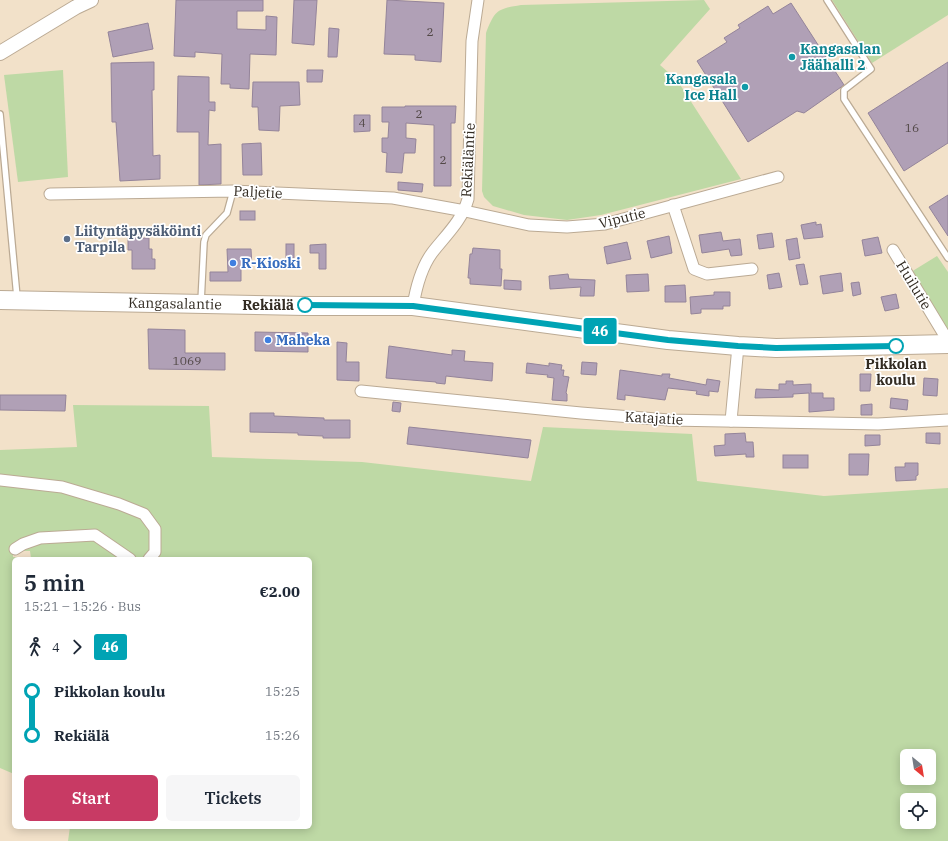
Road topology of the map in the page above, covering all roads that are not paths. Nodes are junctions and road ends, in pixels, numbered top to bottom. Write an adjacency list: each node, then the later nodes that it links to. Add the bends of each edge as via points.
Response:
1 (91, 0): 4 (street)
2 (478, 0): 10 (street, Rekiäläntie, via 472,41 468,199)
3 (827, 0): 12 (lane, via 871,69 844,90 844,99)
4 (0, 53)
5 (0, 114): 14 (lane)
6 (778, 177): 9 (street, Viputie)
7 (233, 191): 8 (street, Paljetie); 10 (street, Paljetie, via 393,198); 15 (lane, via 227,213 206,235)
8 (50, 194)
9 (673, 205): 10 (street, Viputie, via 604,224 567,228 529,225); 13 (street, via 694,269 707,274)
10 (465, 211): 16 (street, Rekiäläntie, via 431,255 416,286)
11 (893, 250): 17 (street, Huilutie)
12 (948, 258)
13 (752, 269)
14 (8, 300): 15 (main road, Kangasalantie)
15 (201, 302): 16 (main road, Kangasalantie, via 305,306)
16 (413, 306): 18 (main road, Kangasalantie, via 668,340)
17 (948, 343): 18 (main road, Kangasalantie, via 776,348)
18 (738, 346): 21 (street)
19 (361, 391): 21 (street, Katajatie, via 581,414)
20 (948, 420): 21 (street, Katajatie, via 878,424)
21 (731, 421)
22 (0, 480): 25 (street, via 62,487 144,514 155,530 155,552)
23 (15, 549): 24 (street, via 40,538 95,535)
24 (127, 557)
25 (151, 557)

